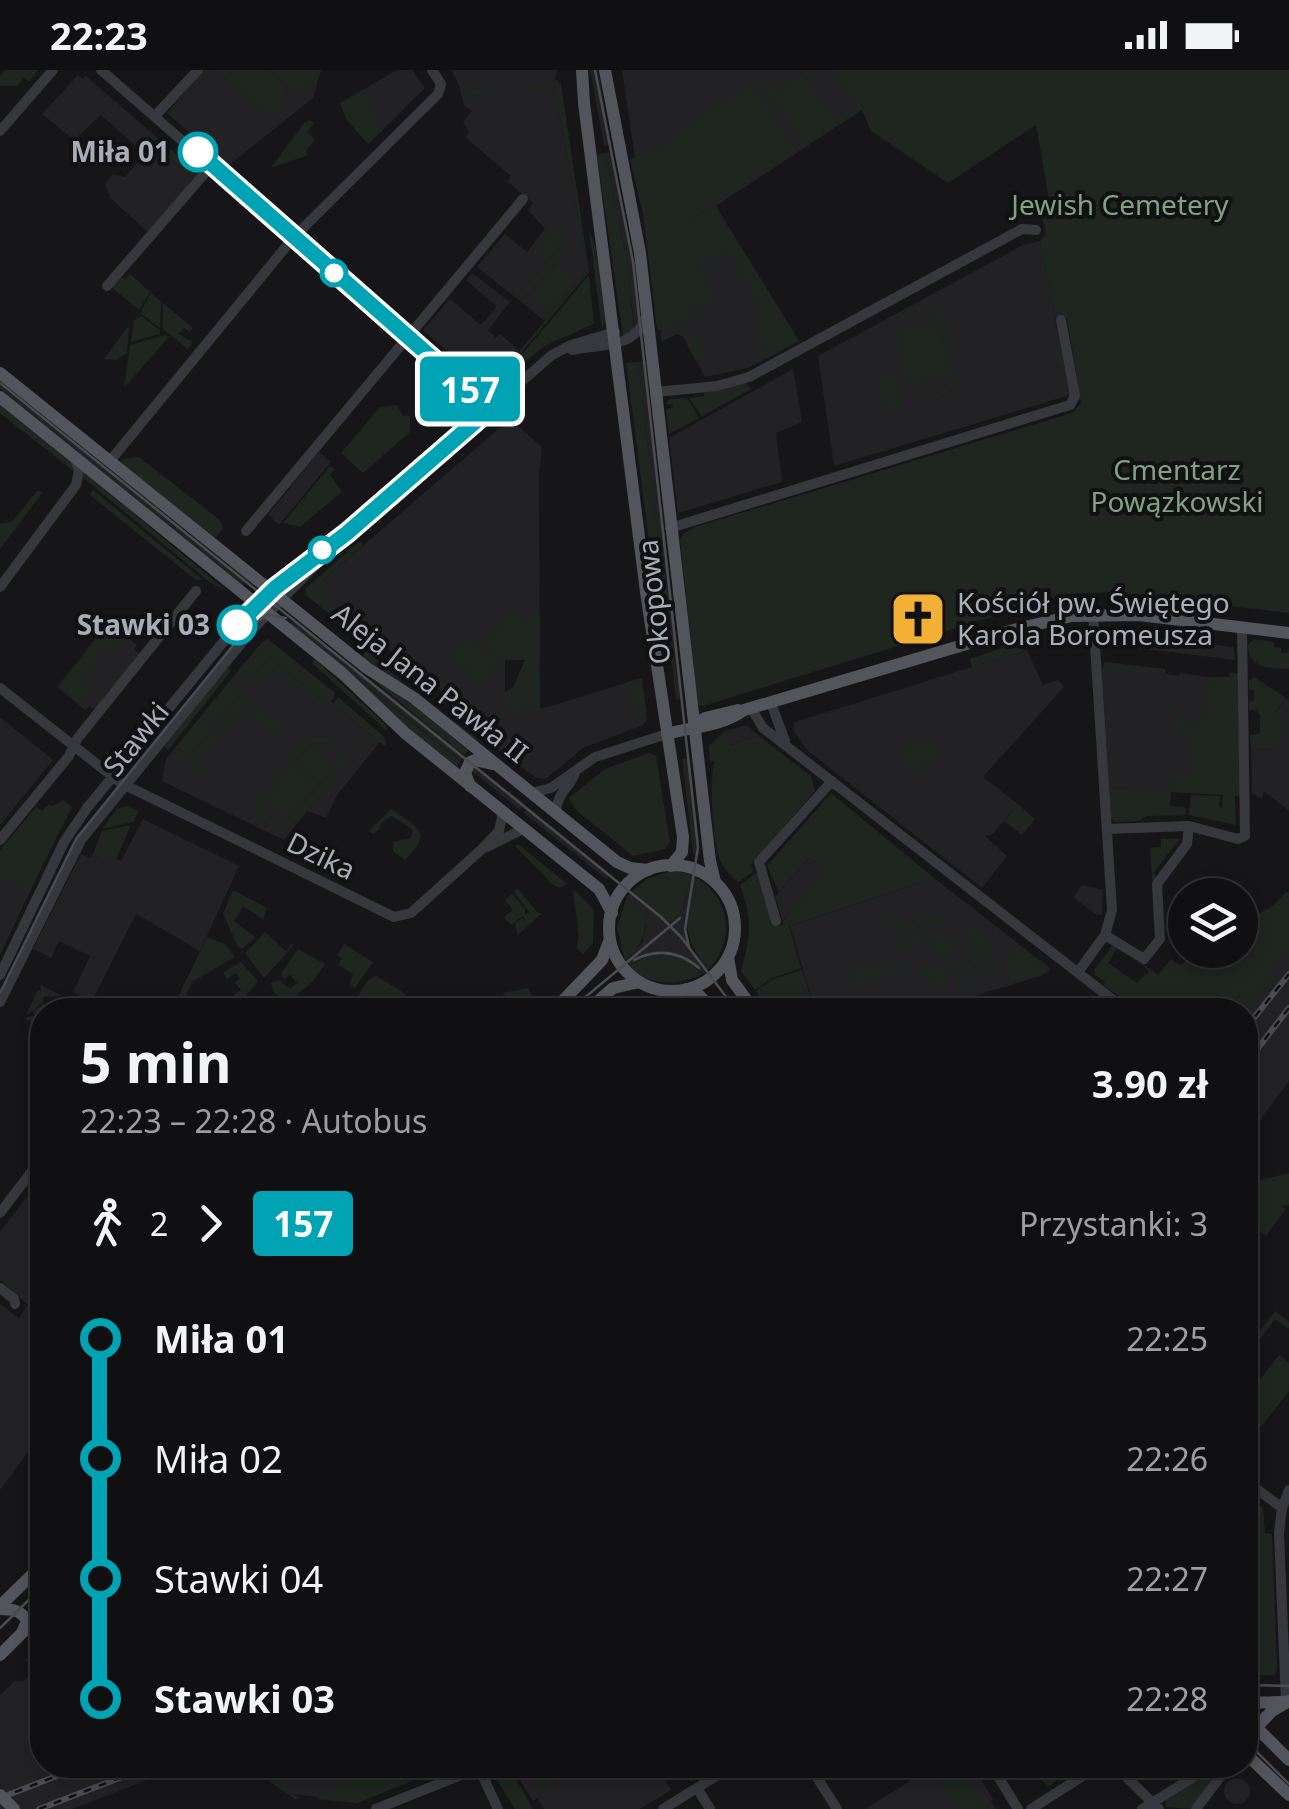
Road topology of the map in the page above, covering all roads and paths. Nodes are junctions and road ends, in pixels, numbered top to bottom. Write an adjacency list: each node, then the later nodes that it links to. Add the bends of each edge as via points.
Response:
1 (52, 70): 8 (street)
2 (100, 70): 7 (street)
3 (198, 70): 7 (street)
4 (432, 70): 12 (street, via 440,82 435,97)
5 (582, 70): 17 (main road, Okopowa)
6 (605, 70): 14 (main road, Okopowa)
7 (155, 116): 9 (street)
8 (0, 131)
9 (212, 166): 12 (street); 13 (street)
10 (523, 199): 16 (street)
11 (1036, 230): 19 (street, via 1022,229 749,378)
12 (294, 237): 16 (street); 23 (street)
13 (107, 286)
14 (647, 316): 17 (street, via 637,334); 19 (main road, Okopowa)
15 (1061, 320): 24 (street, via 1075,396 1070,405)
16 (408, 336): 21 (street); 25 (street)
17 (616, 338): 21 (street, Stawki, via 543,364); 37 (main road, Okopowa)
18 (0, 372): 23 (main road, Aleja Jana Pawła II)
19 (656, 392): 24 (main road, Okopowa)
20 (0, 397): 22 (main road, Aleja Jana Pawła II)
21 (490, 409): 28 (street, Stawki)
22 (74, 457): 26 (street, via 76,485); 29 (main road, Aleja Jana Pawła II)
23 (110, 462): 28 (main road, Aleja Jana Pawła II)
24 (670, 528): 36 (main road, Okopowa)
25 (246, 531)
26 (0, 587)
27 (196, 591): 39 (street)
28 (277, 596): 29 (street, Stawki); 40 (main road, Aleja Jana Pawła II)
29 (262, 610): 42 (street, Stawki); 44 (street, Stawki); 45 (main road, Aleja Jana Pawła II)
30 (1093, 614): 31 (main road); 34 (main road, via 1017,629); 51 (street)
31 (1242, 627): 32 (main road); 49 (street, via 1246,836 1238,840)
32 (1289, 633)
33 (0, 688): 39 (street, Dzika)
34 (771, 702): 35 (main road); 38 (street)
35 (748, 710): 36 (main road, via 730,710); 38 (street)
36 (694, 726): 37 (main road); 56 (main road, Okopowa)
37 (666, 734): 41 (street, via 596,757); 54 (main road, Okopowa, via 684,837)
38 (788, 746): 43 (street)
39 (73, 747): 42 (street, Dzika); 52 (street)
40 (499, 767): 45 (main road, via 470,762); 46 (main road, Aleja Jana Pawła II)
41 (575, 772): 46 (street); 48 (street, via 558,794)
42 (112, 778): 44 (street, Dzika); 63 (street, Stawki, via 69,833)
43 (832, 781): 58 (street, via 759,862); 62 (street)
44 (126, 786): 53 (street, Dzika, via 394,916 411,913); 71 (street, Stawki, via 80,840)
45 (470, 786): 47 (main road, Aleja Jana Pawła II)
46 (532, 793): 48 (main road, Aleja Jana Pawła II)
47 (503, 812): 50 (main road, Aleja Jana Pawła II); 53 (street, Dzika, via 499,831)
48 (556, 812): 55 (main road, Aleja Jana Pawła II, via 621,865)
49 (1189, 826): 51 (street); 59 (street, via 1187,844 1157,884 1160,939 1144,959)
50 (523, 828): 53 (street, Dzika); 57 (main road, Aleja Jana Pawła II, via 601,892)
51 (1107, 830): 59 (street, via 1112,910)
52 (0, 840)
53 (482, 849)
54 (671, 866): 55 (main road); 56 (main road)
55 (648, 870): 57 (main road, via 622,890)
56 (716, 882): 61 (main road, via 735,922)
57 (612, 913): 60 (main road)
58 (776, 921)
59 (1105, 936): 62 (street)
60 (610, 939): 64 (main road, via 626,970); 66 (main road, via 602,960)
61 (728, 956): 65 (main road, via 711,977); 69 (main road, via 732,980)
62 (1078, 972): 70 (street)
63 (0, 975)
64 (642, 982): 65 (main road); 67 (main road, via 612,988)
65 (686, 989): 68 (main road)
66 (566, 998)
67 (601, 998)
68 (702, 998)
69 (745, 998)
70 (1111, 998)
71 (0, 1002)
72 (30, 1174): 73 (street)
73 (0, 1213)
74 (0, 1288): 75 (street)
75 (15, 1304)
76 (1258, 1490): 78 (street)
77 (1289, 1490): 78 (street)
78 (1282, 1508): 84 (street)
79 (30, 1577): 80 (main road)
80 (0, 1608): 82 (main road, via 24,1616)
81 (30, 1626): 82 (main road)
82 (21, 1635): 83 (main road)
83 (0, 1655)
84 (1287, 1701): 85 (main road); 86 (main road)
85 (1258, 1702)
86 (1258, 1717)
87 (1258, 1730): 88 (main road)
88 (1289, 1760)
89 (1258, 1765): 101 (main road)
90 (452, 1778): 104 (street)
91 (486, 1778): 105 (street)
92 (713, 1778): 99 (street)
93 (817, 1778): 108 (street)
94 (999, 1778): 109 (street)
95 (1080, 1778): 110 (street)
96 (1125, 1778): 102 (street)
97 (1194, 1778): 102 (street)
98 (1219, 1778): 111 (street)
99 (697, 1788): 106 (street); 107 (street)
100 (0, 1794): 103 (main road, bridge)
101 (1289, 1795)
102 (1151, 1807)
103 (14, 1809)
104 (376, 1809)
105 (498, 1809)
106 (663, 1809)
107 (710, 1809)
108 (837, 1809)
109 (1018, 1809)
110 (1031, 1809)
111 (1196, 1809)

